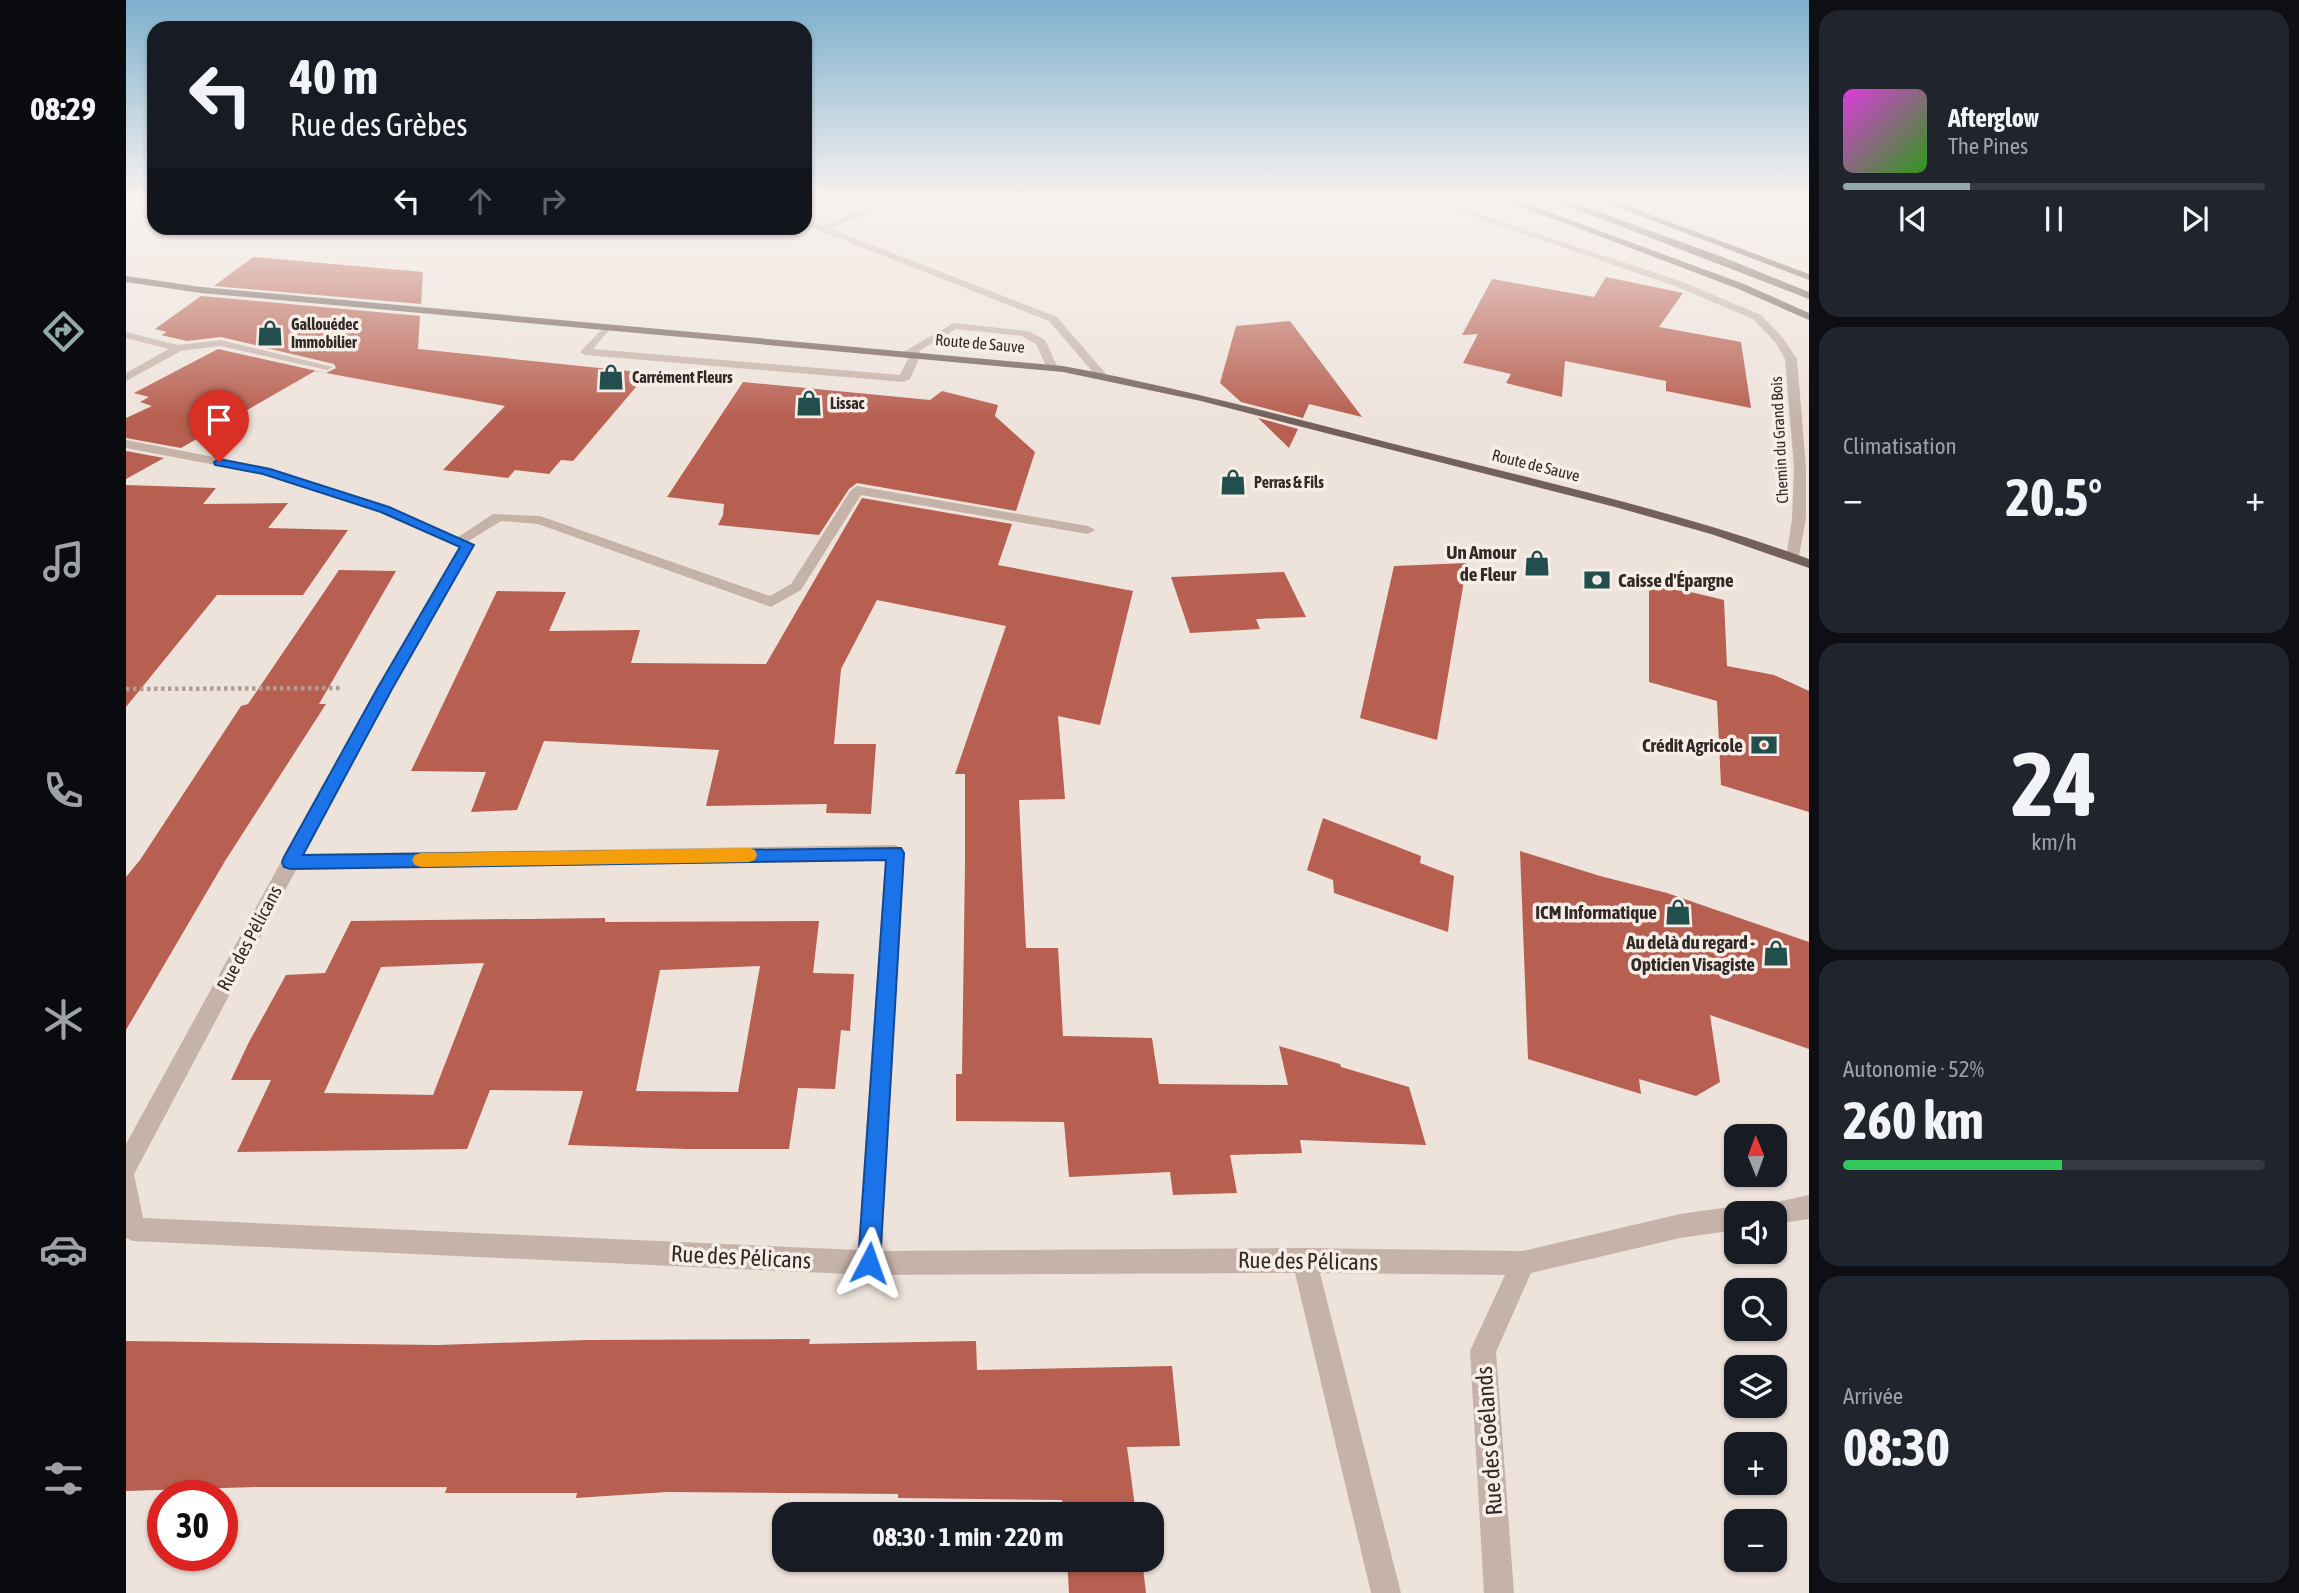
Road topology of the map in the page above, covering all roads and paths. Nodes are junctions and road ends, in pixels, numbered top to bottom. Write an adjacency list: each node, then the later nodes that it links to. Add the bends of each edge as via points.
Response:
1 (928, 270): 16 (street, via 1052,319)
2 (1638, 270): 21 (street, Chemin du Grand Bois, via 1757,317 1791,359 1800,467)
3 (1698, 270): 9 (main road)
4 (1747, 270): 8 (main road)
5 (1791, 270): 6 (main road)
6 (1809, 277)
7 (126, 279): 10 (main road, Route de Sauve)
8 (1809, 296)
9 (1809, 317)
10 (607, 327): 13 (main road, Route de Sauve); 13 (street, via 585,352 904,379)
11 (126, 335): 12 (street)
12 (178, 348): 14 (street, via 219,343); 17 (street)
13 (911, 354): 15 (main road, Route de Sauve); 15 (street, via 954,326 1024,333 1041,342)
14 (327, 367)
15 (1052, 368): 16 (main road, Route de Sauve)
16 (1102, 376): 21 (main road, Route de Sauve, via 1605,501)
17 (126, 378)
18 (126, 444): 20 (street, via 266,471 385,510)
19 (1088, 530): 20 (street, via 857,490 796,587 771,601 540,520 498,517)
20 (458, 541): 24 (street, Rue des Pélicans, via 467,545)
21 (1793, 558): 22 (main road, Route de Sauve)
22 (1809, 564)
23 (126, 688): 24 (path)
24 (384, 689): 25 (street, Rue des Pélicans)
25 (290, 862): 26 (street, Rue des Pélicans); 32 (street, via 895,853)
26 (126, 1167)
27 (126, 1182): 32 (street, Rue des Pélicans, via 133,1229)
28 (1809, 1207): 29 (street)
29 (1787, 1210)
30 (1724, 1220): 33 (street)
31 (1304, 1260): 32 (street, Rue des Pélicans); 33 (street, Rue des Pélicans); 34 (street)
32 (869, 1263)
33 (1523, 1263): 35 (street, Rue des Goélands, via 1483,1351)
34 (1387, 1593)
35 (1499, 1593)

